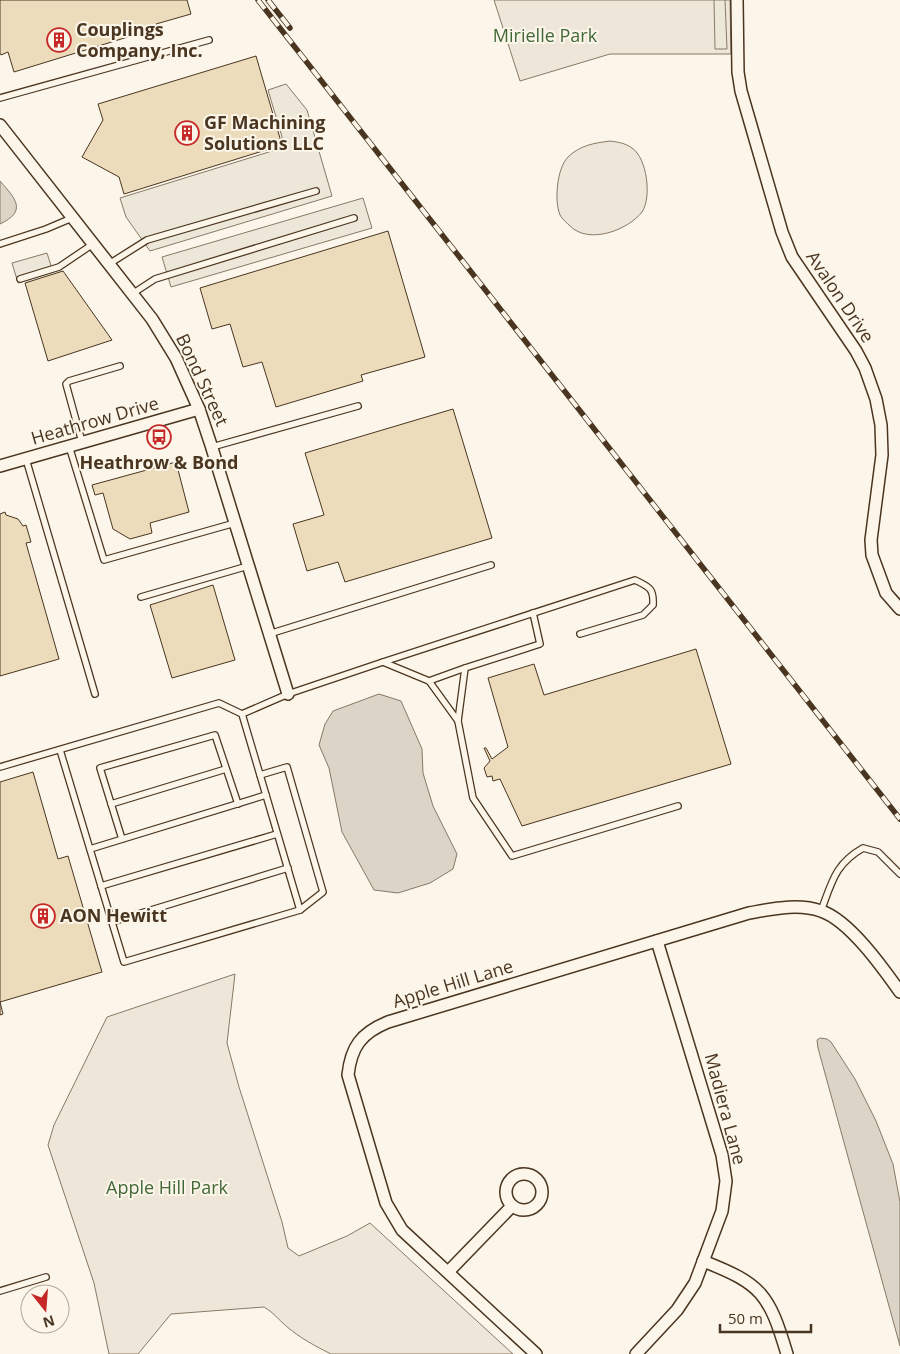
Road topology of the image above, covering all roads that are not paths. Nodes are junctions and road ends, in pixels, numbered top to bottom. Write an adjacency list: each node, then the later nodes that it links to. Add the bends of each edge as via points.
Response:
1 (737, 0): 25 (street, Avalon Drive, via 741,91 782,232 792,257 856,351 876,399 882,455 872,555 886,592)
2 (209, 40): 3 (lane)
3 (0, 98)
4 (0, 126): 6 (street, Bond Street)
5 (316, 191): 10 (lane, via 147,240)
6 (72, 218): 8 (lane); 9 (street, Bond Street)
7 (354, 218): 12 (lane, via 155,279)
8 (0, 244)
9 (93, 244): 10 (street, Bond Street); 11 (lane, via 59,267)
10 (109, 264): 12 (street, Bond Street)
11 (20, 279)
12 (132, 294): 15 (street, Bond Street, via 176,358)
13 (120, 366): 16 (lane, via 66,384)
14 (358, 406): 18 (lane)
15 (199, 409): 16 (street, Heathrow Drive); 18 (street, Bond Street)
16 (82, 442): 17 (street, Heathrow Drive)
17 (68, 446): 19 (street, Heathrow Drive); 21 (lane, via 104,560)
18 (212, 447): 21 (street, Bond Street)
19 (26, 459): 20 (street, Heathrow Drive); 32 (lane)
20 (0, 466)
21 (236, 523): 23 (street, Bond Street)
22 (491, 565): 27 (lane)
23 (248, 566): 24 (lane); 27 (street, Bond Street)
24 (141, 597)
25 (900, 609)
26 (533, 613): 28 (lane, via 635,580 648,586 654,594 653,605 643,615); 29 (lane); 30 (lane, via 540,644)
27 (269, 634): 33 (street, Bond Street)
28 (580, 634)
29 (383, 662): 31 (lane); 33 (lane)
30 (464, 668): 31 (lane); 35 (lane)
31 (430, 681): 35 (lane)
32 (95, 694)
33 (288, 694): 34 (lane)
34 (242, 714): 36 (lane, via 218,704); 39 (lane)
35 (458, 721): 43 (lane, via 473,798 512,856)
36 (60, 750): 37 (lane); 46 (lane)
37 (0, 767)
38 (226, 769): 41 (lane); 41 (lane, via 215,735 100,768); 42 (lane)
39 (260, 775): 40 (lane); 50 (lane, via 287,767 323,892)
40 (266, 795): 42 (lane); 44 (lane)
41 (111, 804): 45 (lane)
42 (238, 804): 45 (lane)
43 (678, 806)
44 (278, 834): 47 (lane); 49 (lane)
45 (122, 839): 46 (lane)
46 (90, 850): 49 (lane)
47 (288, 868): 50 (lane); 52 (lane)
48 (900, 874): 51 (lane, via 878,852 863,848 849,856 834,876)
49 (101, 886): 52 (lane)
50 (300, 910): 52 (lane, via 124,962)
51 (821, 911): 53 (street, Apple Hill Lane, via 779,907); 54 (street, Apple Hill Lane, via 858,938)
52 (112, 922)
53 (658, 941): 56 (street, Madiera Lane, via 722,1155 726,1181 722,1211); 57 (street, Apple Hill Lane, via 388,1022 376,1027 355,1046 348,1074 386,1203 402,1230)
54 (900, 992)
55 (512, 1206): 57 (street)
56 (703, 1261): 61 (street, Madiera Lane, via 687,1297); 62 (street, via 734,1273 754,1286 777,1322)
57 (448, 1272): 60 (street, Apple Hill Lane)
58 (46, 1277): 59 (lane)
59 (0, 1291)
60 (536, 1354)
61 (636, 1354)
62 (787, 1354)

